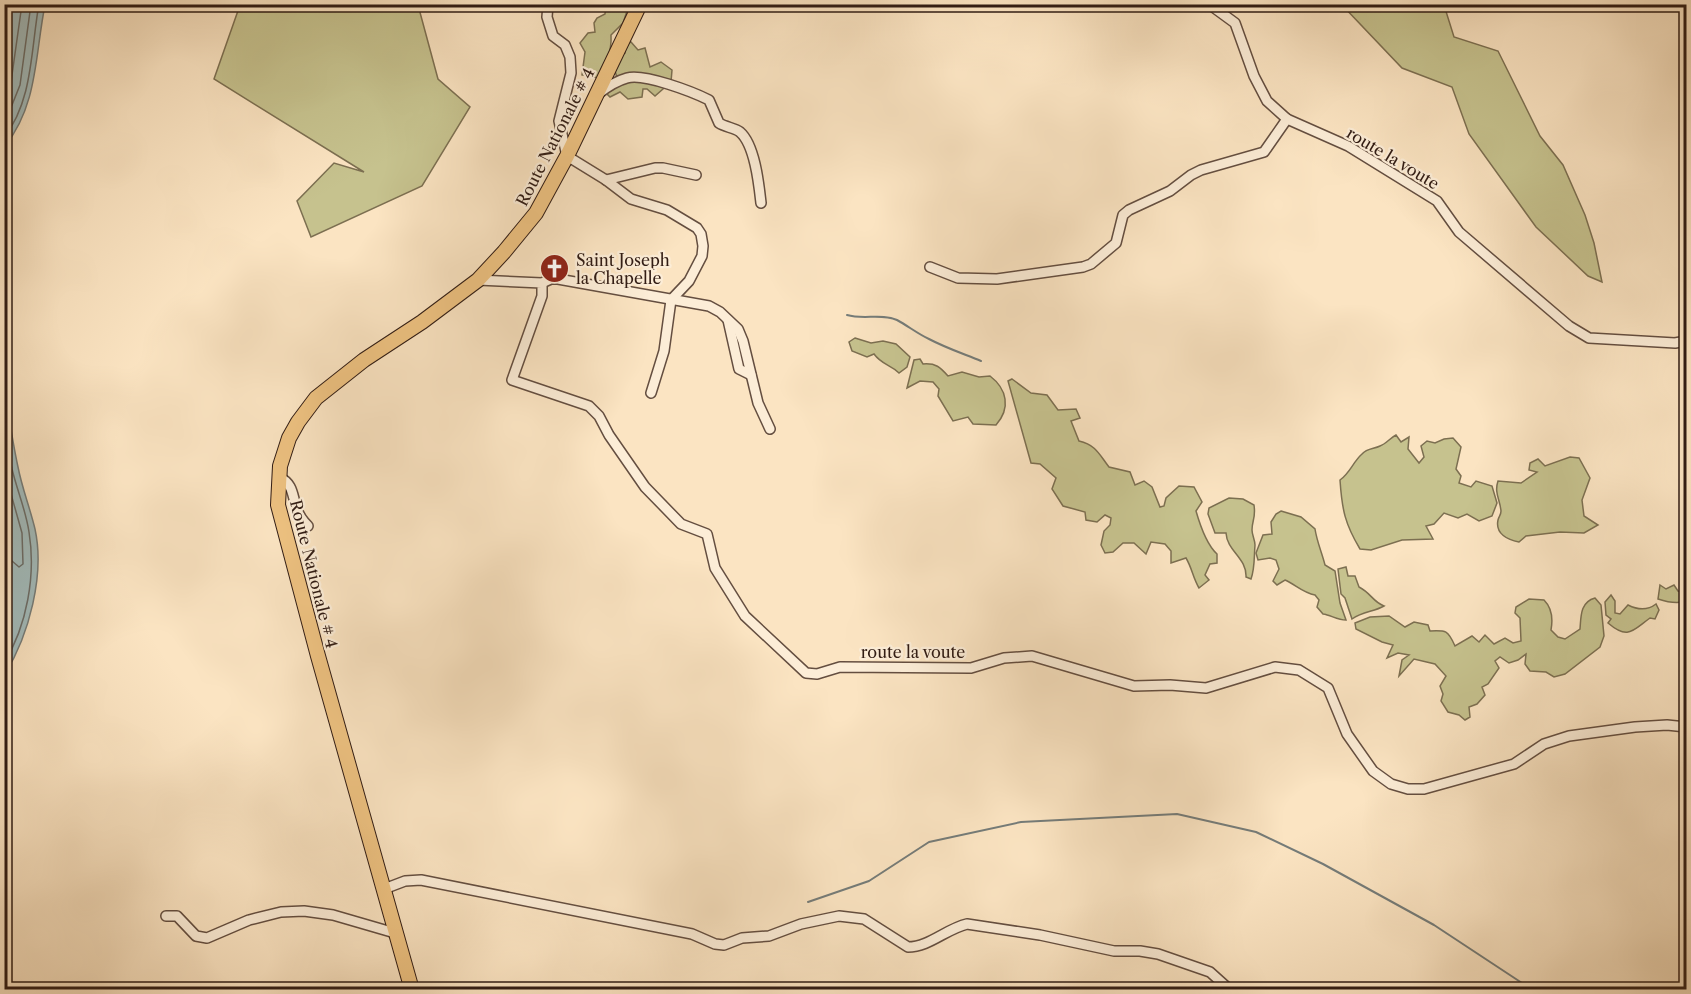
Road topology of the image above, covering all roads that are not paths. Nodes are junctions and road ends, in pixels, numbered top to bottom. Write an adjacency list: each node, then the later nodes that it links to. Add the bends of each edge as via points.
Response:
1 (548, 4): 6 (street, via 547,17 553,35 565,45 570,57 571,73 559,121)
2 (640, 4): 4 (main road, Route Nationale # 4)
3 (1209, 4): 5 (street, route la voute, via 1235,23 1258,84 1268,101)
4 (595, 97): 6 (main road, Route Nationale # 4); 9 (street, via 611,84 629,77 682,88 709,100 719,123 740,133 751,149)
5 (1287, 119): 10 (street, via 1264,153 1200,170 1170,191 1129,210 1123,215 1116,243 1091,264 996,279 958,278); 14 (street, route la voute, via 1348,146 1437,201 1459,232 1569,326 1589,338)
6 (567, 156): 8 (street); 11 (main road, Route Nationale # 4, via 536,213)
7 (696, 175): 8 (street, via 656,168)
8 (606, 180): 13 (street, via 631,199 667,210 701,234 702,256 689,281)
9 (761, 204)
10 (930, 267)
11 (478, 280): 12 (street); 17 (main road, Route Nationale # 4, via 316,398 289,438)
12 (542, 283): 13 (street, via 558,279); 19 (street, route la voute, via 542,296 512,380 595,410 645,487 681,524 707,534 715,568 745,616 806,673 868,666 971,668 1004,658 1032,656 1134,686 1206,688 1275,667 1299,670 1328,688 1347,734 1373,771 1391,784 1407,789 1424,789 1514,764 1544,744 1569,736 1635,727)
13 (671, 300): 15 (street, via 664,351); 16 (street, via 709,306 738,329 758,403)
14 (1686, 341)
15 (651, 393)
16 (770, 429)
17 (279, 477): 18 (street, via 290,485 297,509); 20 (main road, Route Nationale # 4, via 278,505)
18 (308, 526)
19 (1686, 727)
20 (384, 889): 22 (main road, Route Nationale # 4); 24 (street, via 405,880 422,880 692,934 718,945 746,937 769,936 839,916 864,919 908,947 922,945 967,924 1114,951 1158,954 1210,972)
21 (166, 916): 22 (street, via 177,916 196,936 207,938 249,920 304,911)
22 (395, 933): 23 (main road, Route Nationale # 4)
23 (412, 990)
24 (1230, 990)

